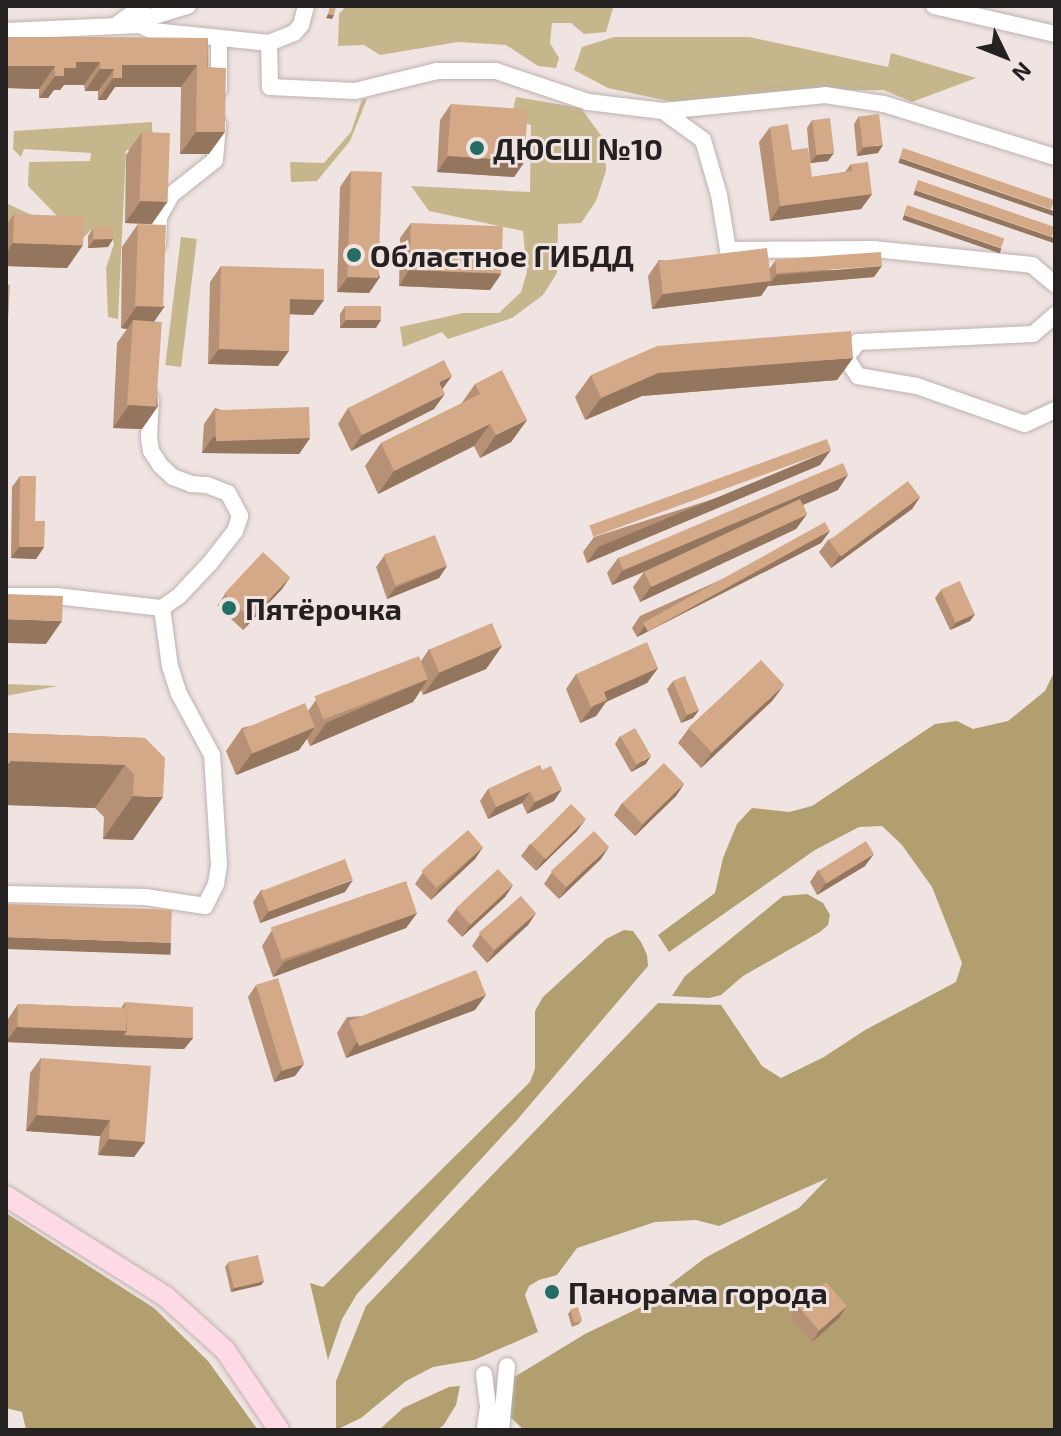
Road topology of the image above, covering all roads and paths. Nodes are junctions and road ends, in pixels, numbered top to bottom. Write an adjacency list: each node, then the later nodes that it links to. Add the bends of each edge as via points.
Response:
1 (143, 6): 6 (street)
2 (188, 6): 5 (street)
3 (306, 6): 10 (street, via 294,33)
4 (934, 6): 8 (street)
5 (140, 25): 6 (street); 9 (street)
6 (114, 27): 7 (street)
7 (6, 31)
8 (1055, 34)
9 (219, 38): 10 (street); 13 (street, via 215,160 171,195 159,217)
10 (269, 43): 11 (street, via 270,87 355,91 437,71 496,71 588,102)
11 (663, 111): 12 (street, via 825,95 884,104); 14 (street, via 703,140 728,250 873,249 1032,265)
12 (1055, 157)
13 (157, 262)
14 (1055, 284)
15 (1055, 315): 17 (street, via 1033,334 858,342 846,358 858,376 917,386 1025,424)
16 (152, 388): 19 (street, via 149,438 160,465 173,477 228,493 240,516 210,563)
17 (1055, 410)
18 (6, 596): 19 (street)
19 (162, 608): 20 (street, via 179,694 212,755 219,865 205,906 145,897)
20 (6, 894)
21 (6, 1196): 24 (main road, via 165,1296 225,1350)
22 (507, 1366): 25 (street)
23 (484, 1374): 25 (street)
24 (279, 1430)
25 (491, 1430)

